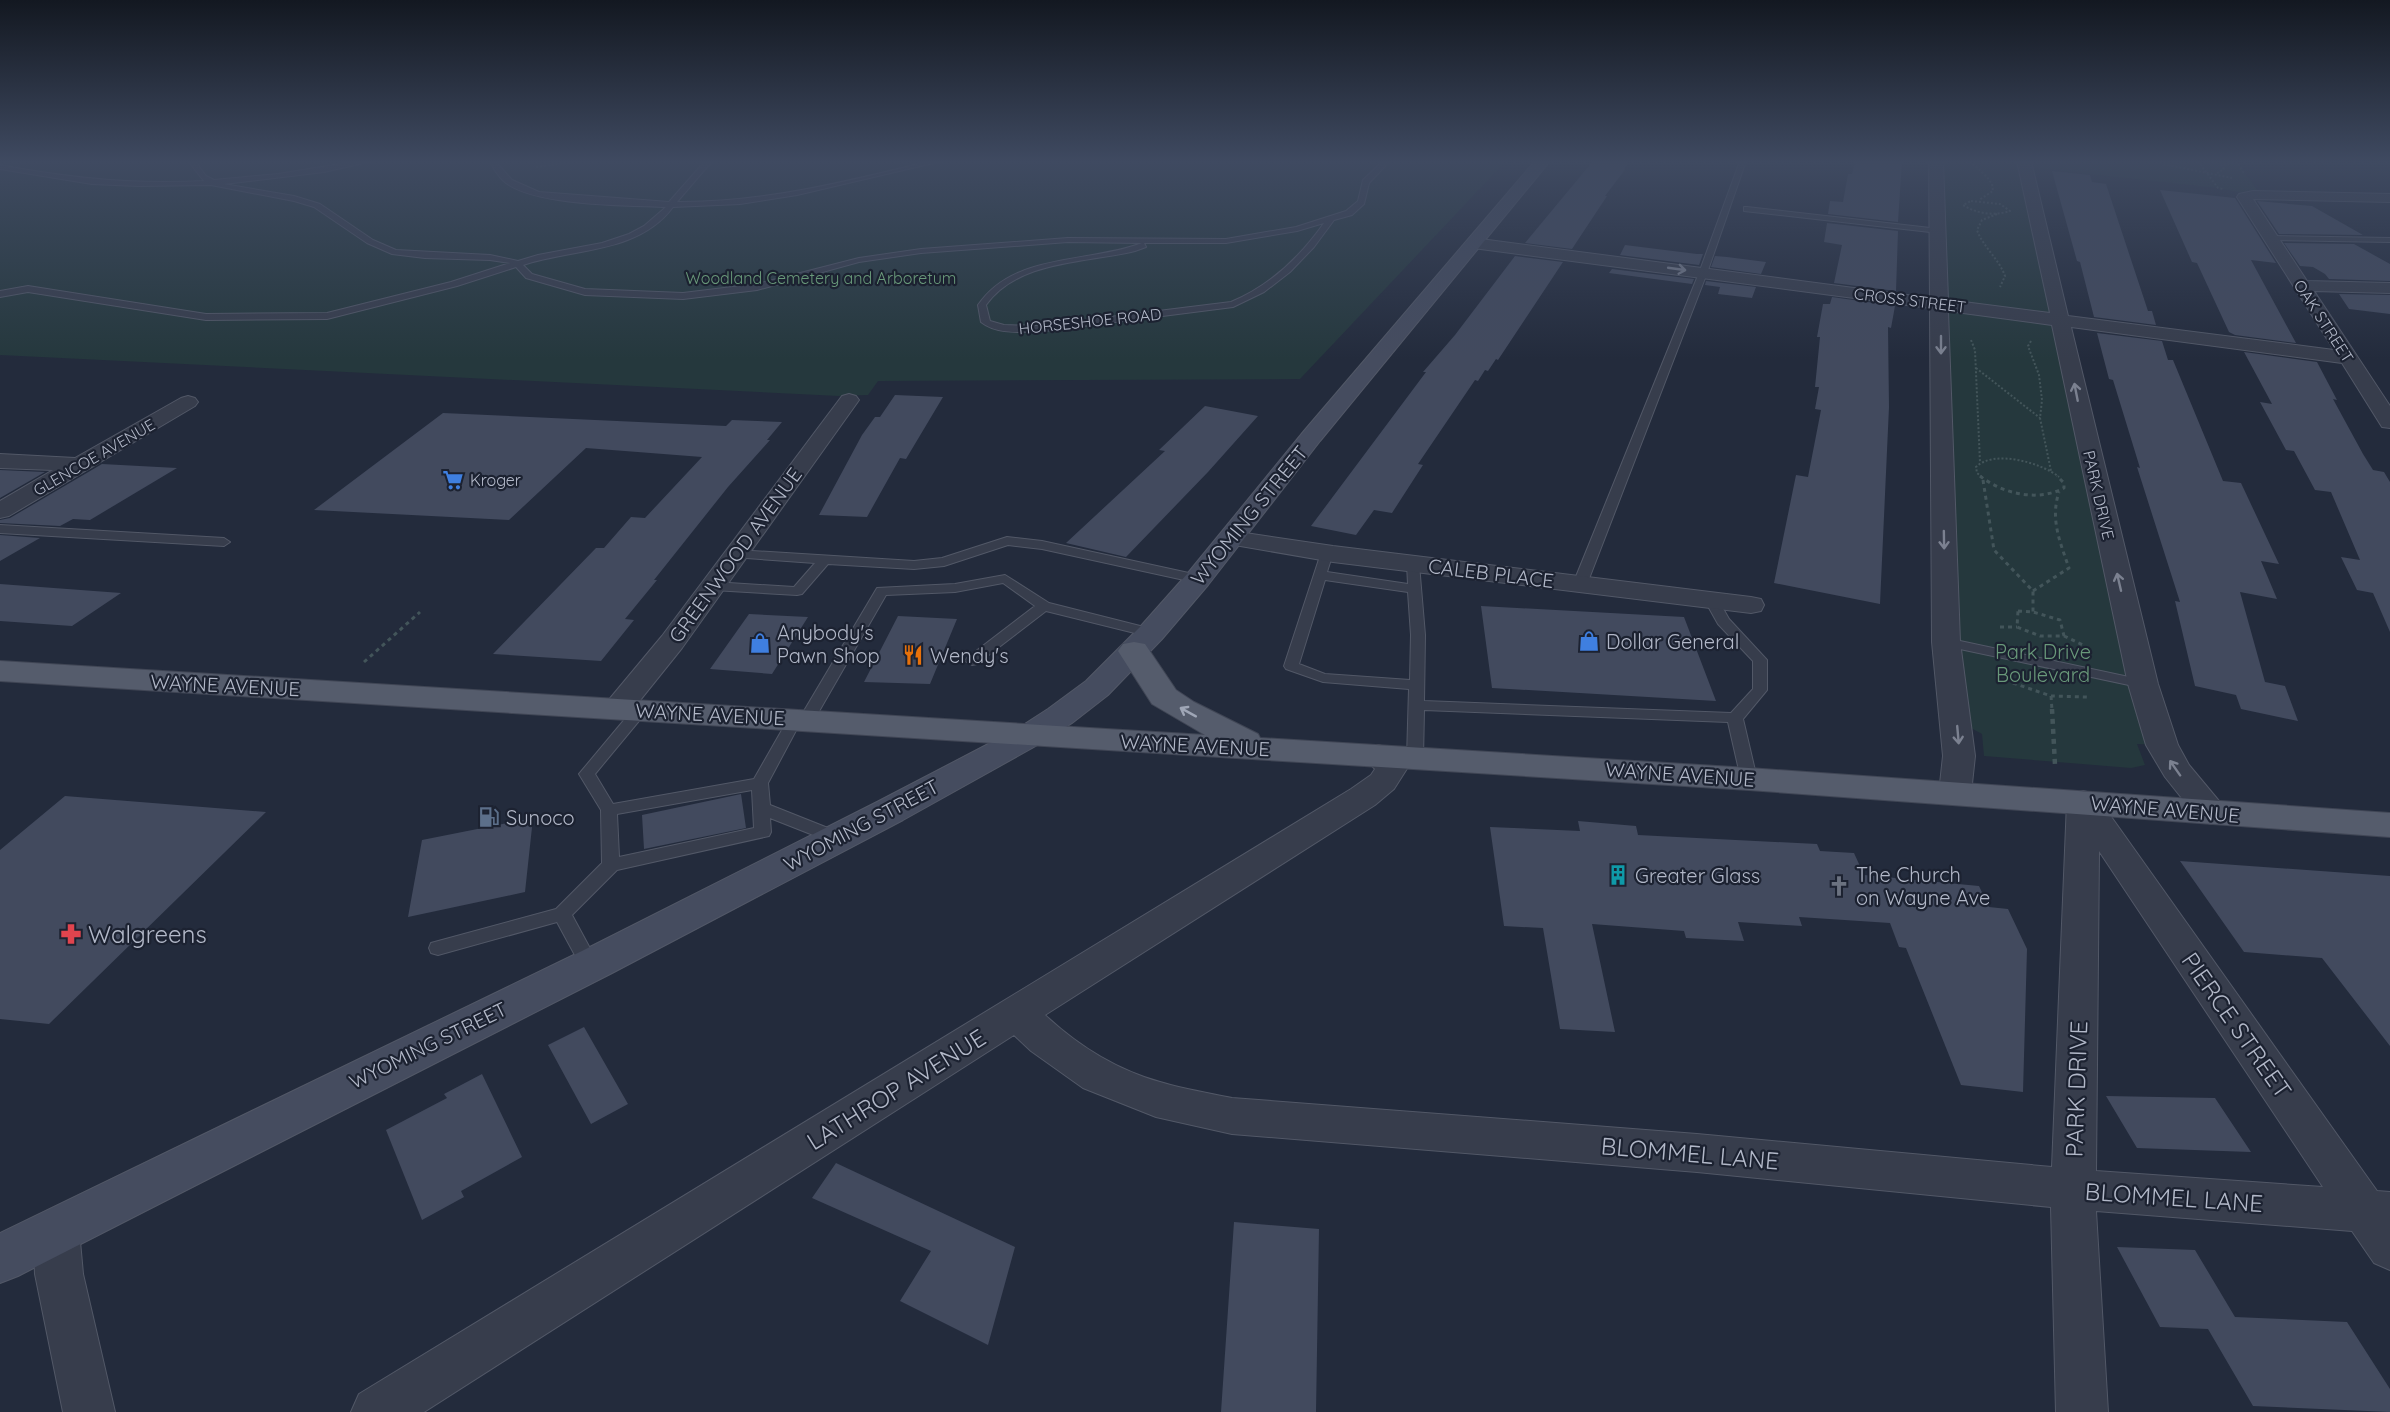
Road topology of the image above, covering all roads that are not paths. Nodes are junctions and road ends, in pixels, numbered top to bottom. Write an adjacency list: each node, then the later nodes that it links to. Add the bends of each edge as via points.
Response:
1 (349, 227): 16 (lane, via 364,240 391,251)
2 (648, 227): 16 (lane, via 627,238)
3 (1296, 227): 14 (lane, via 1226,241)
4 (1325, 227): 14 (lane, HORSESHOE ROAD, via 1263,290 1233,304 1037,329 1014,330 986,322 982,305 993,288 1006,280 1055,264 1139,248)
5 (1487, 227): 15 (street, WYOMING STREET)
6 (1719, 227): 17 (lane)
7 (1905, 227): 11 (lane)
8 (1939, 227): 11 (street)
9 (2039, 227): 24 (street, PARK DRIVE)
10 (2262, 227): 12 (street, OAK STREET)
11 (1939, 231): 23 (street)
12 (2269, 238): 13 (lane); 19 (street, OAK STREET)
13 (2390, 240)
14 (1151, 241): 16 (lane, via 1068,240 889,255 768,285 683,296 585,292 530,276)
15 (1473, 243): 17 (street, CROSS STREET, one-way to 17); 33 (street, WYOMING STREET)
16 (518, 263): 20 (lane, via 454,284 327,316 202,316)
17 (1703, 273): 23 (street, CROSS STREET); 40 (lane)
18 (0, 284): 20 (lane)
19 (2301, 286): 21 (street); 25 (street, OAK STREET)
20 (28, 289): 22 (lane)
21 (2389, 289)
22 (0, 294)
23 (1941, 304): 24 (street, CROSS STREET); 46 (street, one-way to 46)
24 (2061, 320): 25 (street, CROSS STREET); 49 (street, PARK DRIVE, one-way to 24)
25 (2348, 358): 28 (street, OAK STREET)
26 (849, 400): 35 (street, GREENWOOD AVENUE)
27 (188, 402): 30 (street, GLENCOE AVENUE)
28 (2390, 422)
29 (0, 461): 30 (street)
30 (80, 465): 31 (street, GLENCOE AVENUE)
31 (0, 511)
32 (0, 529): 34 (lane)
33 (1232, 538): 37 (street, CALEB PLACE); 39 (street, WYOMING STREET)
34 (224, 542)
35 (736, 554): 36 (lane); 41 (street, GREENWOOD AVENUE)
36 (824, 560): 39 (lane, via 914,565 944,562 1007,541); 41 (lane, via 797,591)
37 (1324, 564): 38 (street, CALEB PLACE); 50 (lane, via 1291,666 1323,678)
38 (1415, 576): 40 (street, CALEB PLACE); 50 (lane)
39 (1198, 579): 45 (street, WYOMING STREET)
40 (1580, 584): 42 (street, CALEB PLACE)
41 (713, 586): 52 (street, GREENWOOD AVENUE)
42 (1711, 599): 43 (street, CALEB PLACE); 53 (lane, via 1723,621 1760,660 1760,690)
43 (1751, 605)
44 (1044, 606): 45 (lane); 47 (lane); 54 (lane, via 1005,579 955,588 882,591)
45 (1142, 642): 55 (street, WYOMING STREET, via 1082,700); 56 (main road, one-way to 45, via 1164,697)
46 (1946, 642): 49 (lane); 60 (street, one-way to 60, via 1959,756)
47 (972, 661)
48 (0, 671): 52 (main road, WAYNE AVENUE)
49 (2143, 684): 64 (street, PARK DRIVE, one-way to 49, via 2176,770 2162,745)
50 (1417, 685): 51 (lane)
51 (1416, 705): 53 (lane); 57 (lane)
52 (629, 709): 54 (main road, WAYNE AVENUE); 63 (lane, via 587,774)
53 (1735, 718): 58 (lane)
54 (800, 719): 55 (main road, WAYNE AVENUE); 59 (lane)
55 (1029, 736): 56 (main road, WAYNE AVENUE); 66 (street, WYOMING STREET)
56 (1258, 749): 57 (main road, WAYNE AVENUE)
57 (1396, 757): 58 (main road, WAYNE AVENUE); 71 (street, LATHROP AVENUE, via 1383,782 1363,797)
58 (1749, 779): 60 (main road, WAYNE AVENUE)
59 (760, 783): 62 (lane); 63 (lane, via 698,798)
60 (1955, 793): 61 (main road, WAYNE AVENUE)
61 (2083, 802): 64 (main road, WAYNE AVENUE); 72 (street, PARK DRIVE); 73 (street, PIERCE STREET)
62 (761, 808): 66 (lane); 67 (lane, via 763,832)
63 (609, 810): 67 (lane)
64 (2212, 813): 65 (main road, WAYNE AVENUE)
65 (2390, 825)
66 (837, 838): 70 (street, WYOMING STREET)
67 (611, 866): 68 (lane)
68 (562, 914): 69 (lane); 70 (lane)
69 (438, 948)
70 (590, 965): 74 (street, WYOMING STREET)
71 (1017, 1013): 72 (street, BLOMMEL LANE, via 1045,1040 1098,1076 1156,1100 1232,1116 1697,1153); 78 (street, LATHROP AVENUE)
72 (2073, 1189): 73 (street, BLOMMEL LANE); 79 (street, PARK DRIVE)
73 (2377, 1212): 75 (street, PIERCE STREET)
74 (56, 1230): 76 (street, WYOMING STREET); 77 (street, via 59,1274)
75 (2390, 1248)
76 (0, 1259)
77 (89, 1412)
78 (377, 1412)
79 (2082, 1412)

